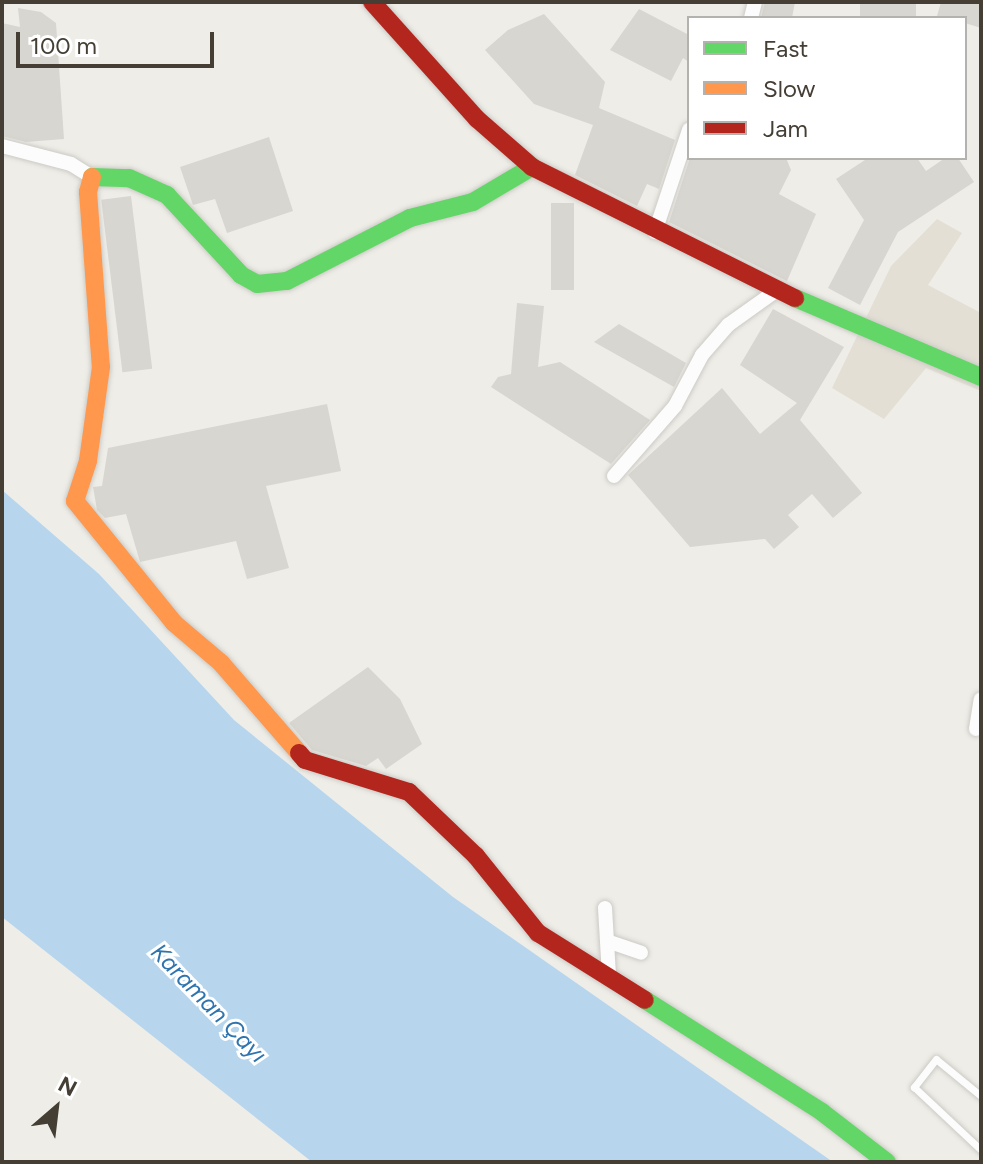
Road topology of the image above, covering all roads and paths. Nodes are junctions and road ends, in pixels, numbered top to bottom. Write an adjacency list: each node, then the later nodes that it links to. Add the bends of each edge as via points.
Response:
1 (372, 2): 4 (street, via 477,119)
2 (687, 136): 6 (street)
3 (2, 146): 5 (street, via 71,164)
4 (532, 167): 5 (street, via 473,202 410,218 287,281 257,284 211,245 167,195 129,178); 6 (street)
5 (92, 177): 15 (street, via 88,192 101,367 88,461 77,485 79,508 174,623 221,663 287,744 323,769 409,792 476,856 538,933)
6 (655, 232): 7 (street)
7 (777, 290): 8 (street); 9 (street, via 719,335 675,406)
8 (981, 377)
9 (614, 476)
10 (981, 699): 11 (street)
11 (976, 729)
12 (605, 908): 13 (street)
13 (607, 941): 14 (street); 15 (street)
14 (641, 953)
15 (609, 976): 18 (street, via 822,1112)
16 (981, 1096): 17 (lane, via 936,1059 914,1087)
17 (981, 1150)
18 (887, 1162)

